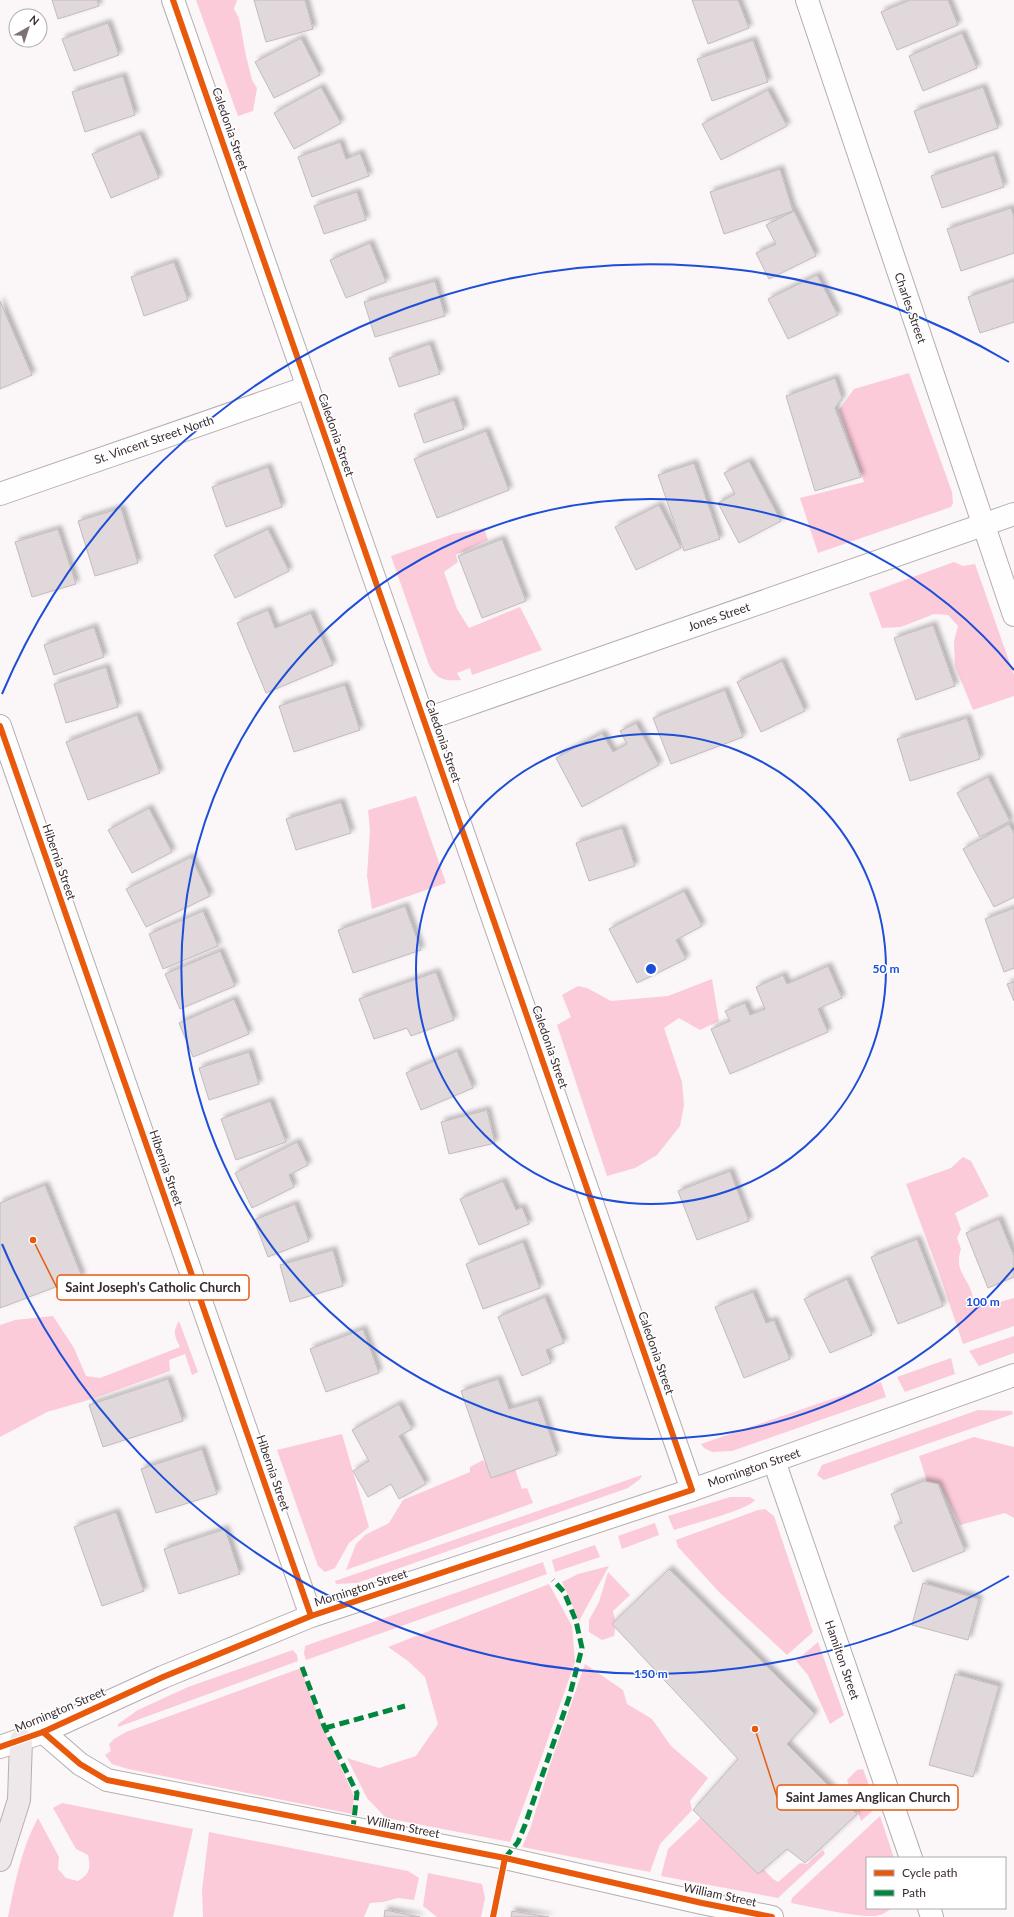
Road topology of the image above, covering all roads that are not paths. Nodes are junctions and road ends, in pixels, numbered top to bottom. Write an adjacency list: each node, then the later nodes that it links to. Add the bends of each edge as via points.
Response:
1 (173, 0): 3 (street, Caledonia Street)
2 (807, 0): 6 (street, Charles Street)
3 (308, 386): 4 (street, St. Vincent Street North); 8 (street, Caledonia Street)
4 (0, 494)
5 (1014, 514): 6 (street, Jones Street)
6 (983, 524): 7 (street, Charles Street); 8 (street, Jones Street)
7 (1014, 615)
8 (424, 720): 12 (street, Caledonia Street)
9 (0, 726): 13 (street, Hibernia Street)
10 (1014, 1375): 11 (street, Mornington Street)
11 (774, 1461): 12 (street, Mornington Street); 17 (street, Hamilton Street)
12 (692, 1490): 13 (street, Mornington Street)
13 (311, 1616): 14 (street, Mornington Street, via 163,1677)
14 (43, 1732): 15 (street, Mornington Street); 19 (street, William Street, via 80,1764 107,1780 498,1857)
15 (21, 1740): 16 (street, Mornington Street); 18 (main road, via 18,1800)
16 (0, 1747)
17 (911, 1857)
18 (0, 1860)
19 (772, 1917)

